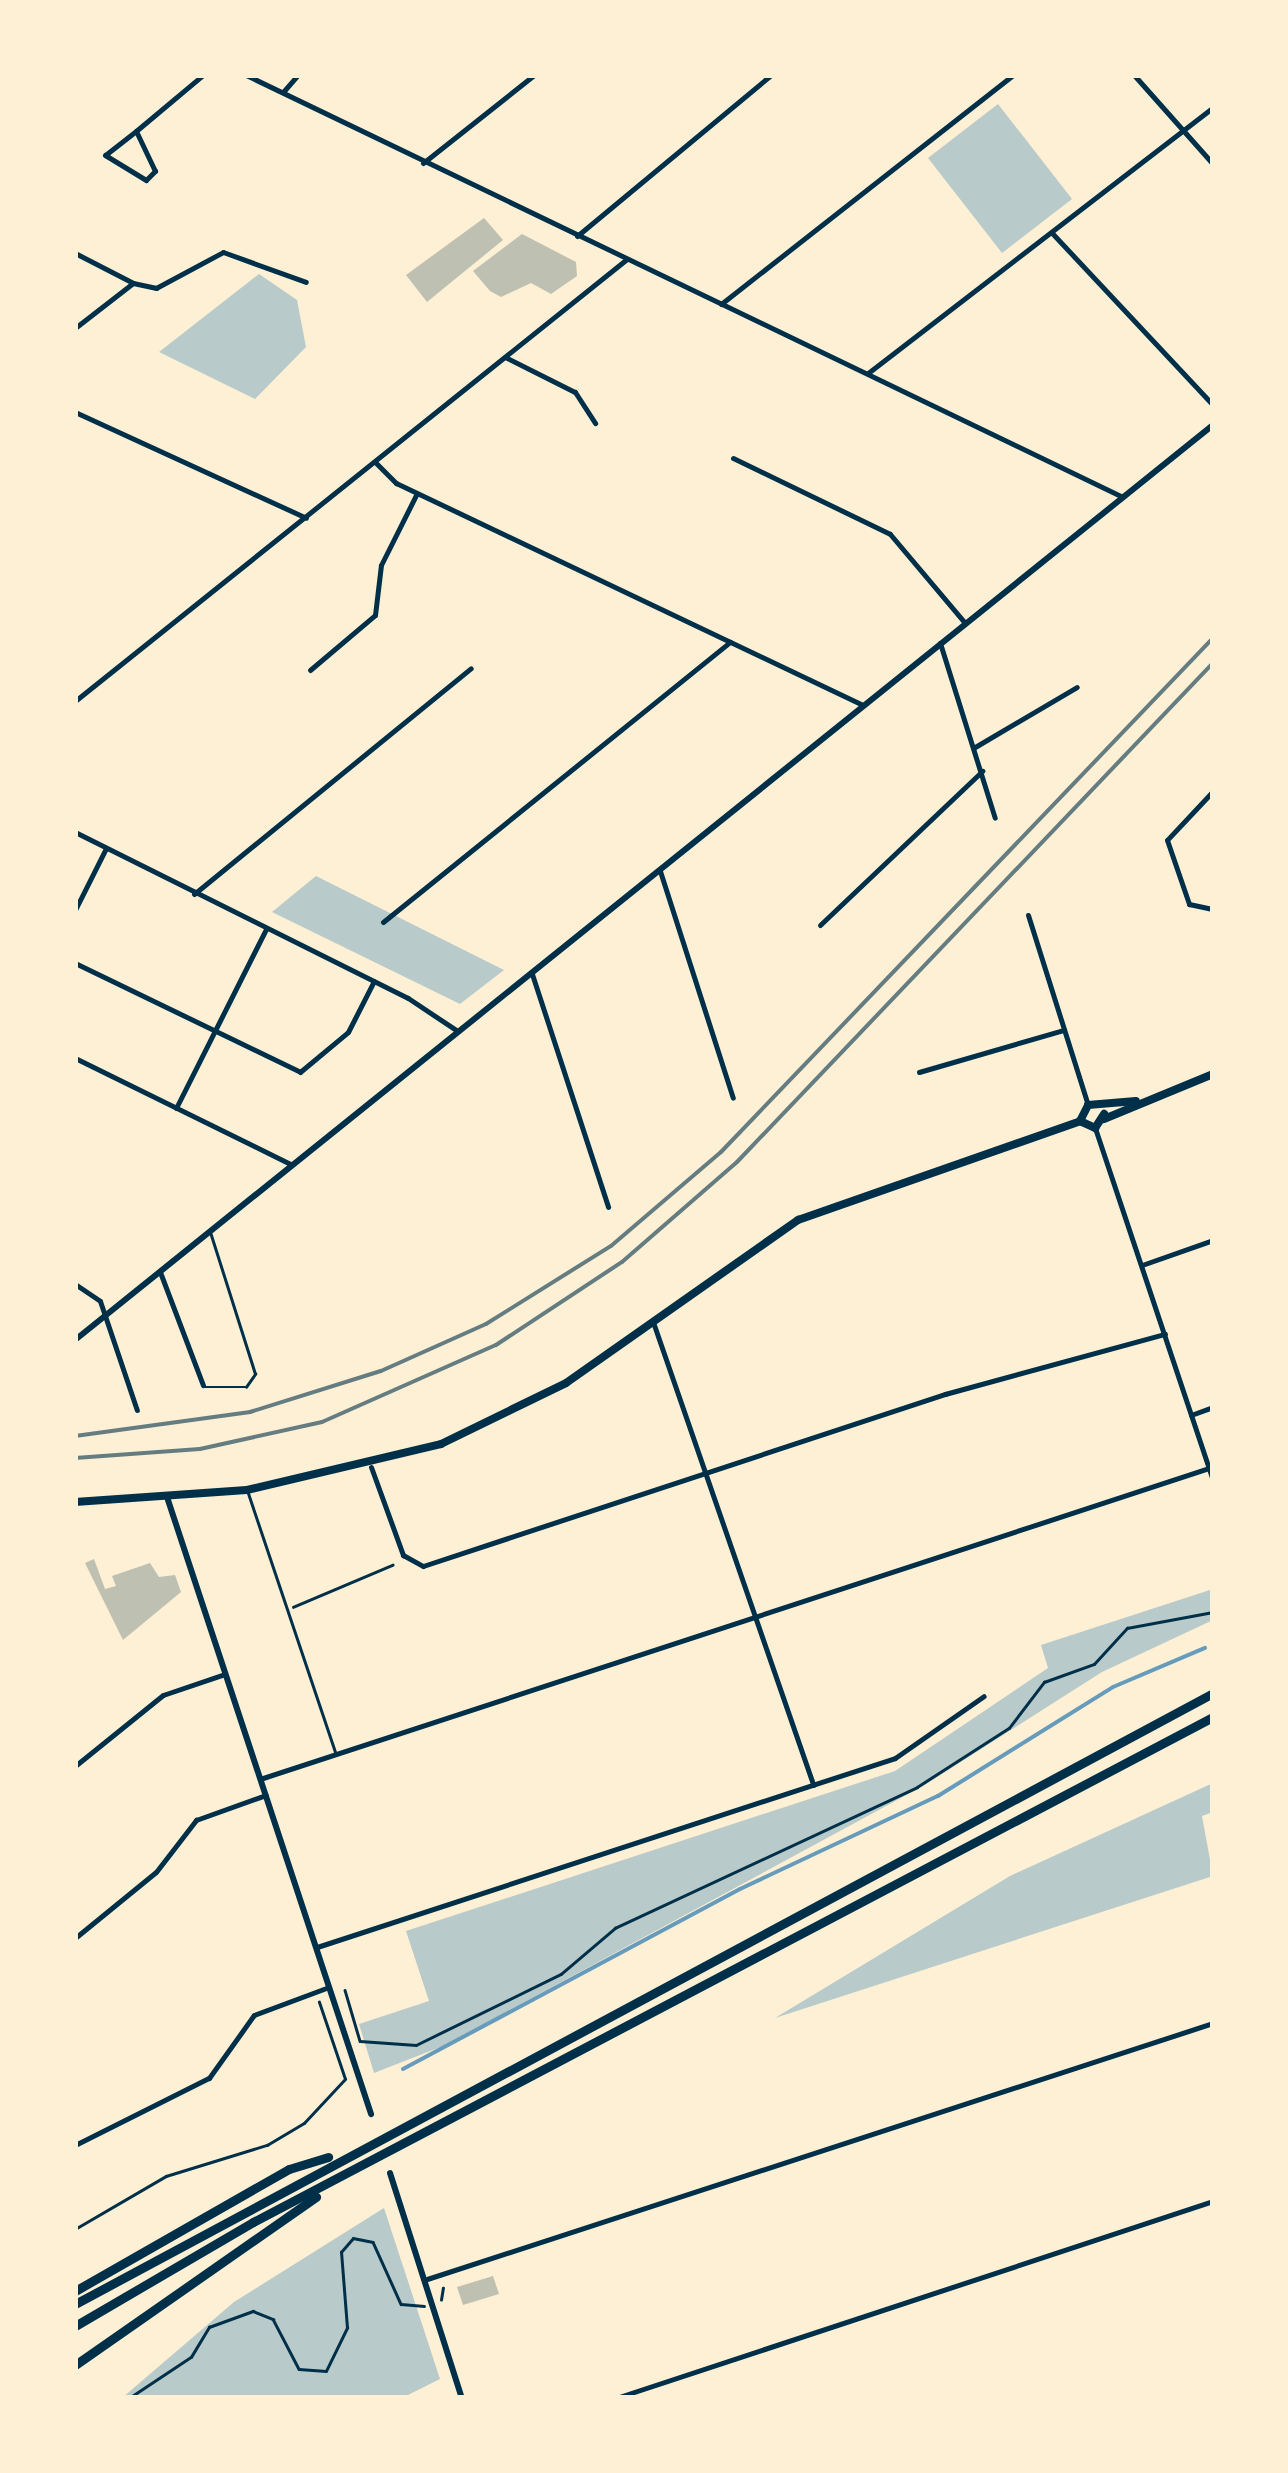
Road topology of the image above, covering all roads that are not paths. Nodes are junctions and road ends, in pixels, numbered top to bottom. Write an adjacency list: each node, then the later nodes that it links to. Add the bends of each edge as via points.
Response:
1 (203, 75): 11 (street)
2 (246, 75): 8 (street)
3 (298, 75): 8 (street)
4 (534, 75): 12 (street)
5 (771, 75): 15 (street)
6 (1134, 75): 10 (street)
7 (1009, 76): 20 (street)
8 (283, 92): 12 (street)
9 (1213, 107): 10 (street)
10 (1183, 130): 13 (street); 14 (street)
11 (136, 131): 11 (street, via 156,171 146,180 105,155 112,141)
12 (423, 162): 15 (street)
13 (1213, 164)
14 (1052, 233): 23 (street); 24 (street)
15 (577, 236): 17 (street)
16 (75, 254): 19 (street)
17 (627, 259): 20 (street); 22 (street)
18 (306, 282): 19 (street, via 223,252 156,288)
19 (133, 283): 21 (street)
20 (721, 304): 23 (street)
21 (75, 328)
22 (505, 357): 26 (street, via 575,392); 29 (street)
23 (868, 373): 31 (street)
24 (1213, 405)
25 (75, 412): 32 (street)
26 (595, 423)
27 (1213, 425): 31 (street)
28 (733, 458): 33 (street, via 890,534)
29 (375, 462): 30 (street); 32 (street)
30 (417, 493): 34 (street); 37 (street, via 381,566 374,615)
31 (1123, 496): 33 (street)
32 (306, 518): 39 (street)
33 (966, 623): 35 (street)
34 (730, 642): 40 (street); 52 (street)
35 (940, 643): 40 (street); 41 (street)
36 (471, 668): 48 (street)
37 (310, 670)
38 (1077, 687): 41 (street)
39 (75, 701)
40 (864, 705): 47 (street)
41 (974, 747): 42 (street)
42 (982, 771): 44 (street); 53 (street)
43 (1213, 791): 49 (street, via 1167,840 1189,904)
44 (996, 818)
45 (75, 832): 46 (street)
46 (106, 848): 48 (street); 50 (street)
47 (659, 868): 56 (street); 64 (street)
48 (194, 894): 54 (street)
49 (1213, 908)
50 (75, 910)
51 (1028, 915): 59 (street)
52 (384, 922)
53 (820, 924)
54 (266, 930): 57 (street); 60 (street)
55 (75, 963): 60 (street)
56 (531, 971): 58 (street); 73 (street)
57 (374, 982): 58 (street); 60 (street, via 348,1032 300,1072)
58 (456, 1030): 72 (street)
59 (1064, 1030): 62 (street); 66 (street)
60 (215, 1033): 68 (street)
61 (75, 1058): 68 (street)
62 (918, 1072)
63 (1213, 1074): 65 (main road)
64 (733, 1098)
65 (1136, 1101): 67 (main road); 69 (main road)
66 (1088, 1104): 67 (main road); 70 (main road)
67 (1099, 1106): 69 (main road)
68 (176, 1108): 72 (street)
69 (1104, 1119): 71 (main road)
70 (1080, 1121): 71 (main road); 80 (main road, via 798,1220)
71 (1095, 1128): 76 (street)
72 (290, 1164): 74 (street)
73 (608, 1207)
74 (210, 1230): 77 (street); 83 (lane, via 256,1374 250,1385 219,1393)
75 (1213, 1240): 76 (street)
76 (1142, 1265): 81 (street)
77 (159, 1272): 79 (street); 83 (street)
78 (75, 1284): 79 (street)
79 (105, 1316): 82 (street); 85 (street)
80 (653, 1322): 87 (main road, via 506,1416); 89 (street)
81 (1165, 1334): 86 (street); 89 (street)
82 (75, 1340)
83 (203, 1385)
84 (1213, 1407): 86 (street)
85 (137, 1410)
86 (1191, 1414): 88 (street)
87 (370, 1468): 89 (street, via 415,1566); 91 (main road)
88 (1208, 1468): 90 (street); 94 (street)
89 (710, 1471): 94 (street)
90 (1213, 1481)
91 (247, 1490): 92 (main road); 99 (lane)
92 (167, 1497): 93 (main road); 95 (street)
93 (75, 1502)
94 (758, 1617): 99 (street); 102 (street)
95 (226, 1674): 100 (street, via 163,1695); 101 (street)
96 (1213, 1693): 110 (highway)
97 (984, 1696): 102 (street, via 895,1758)
98 (1213, 1717): 111 (highway)
99 (336, 1753): 101 (street)
100 (75, 1766)
101 (260, 1779): 103 (street)
102 (813, 1785): 105 (street)
103 (266, 1794): 104 (street, via 196,1820 156,1872); 105 (street)
104 (75, 1938)
105 (317, 1948): 106 (street)
106 (329, 1987): 108 (street); 109 (street, via 254,2014 208,2078)
107 (1213, 2023): 114 (street)
108 (372, 2114)
109 (75, 2146)
110 (344, 2152): 115 (highway, via 289,2169); 116 (highway)
111 (352, 2173): 117 (highway); 118 (highway)
112 (390, 2173): 114 (street)
113 (1213, 2201): 120 (street)
114 (424, 2280): 119 (street)
115 (75, 2292)
116 (75, 2304)
117 (75, 2326)
118 (75, 2365)
119 (462, 2398)
120 (616, 2398)

